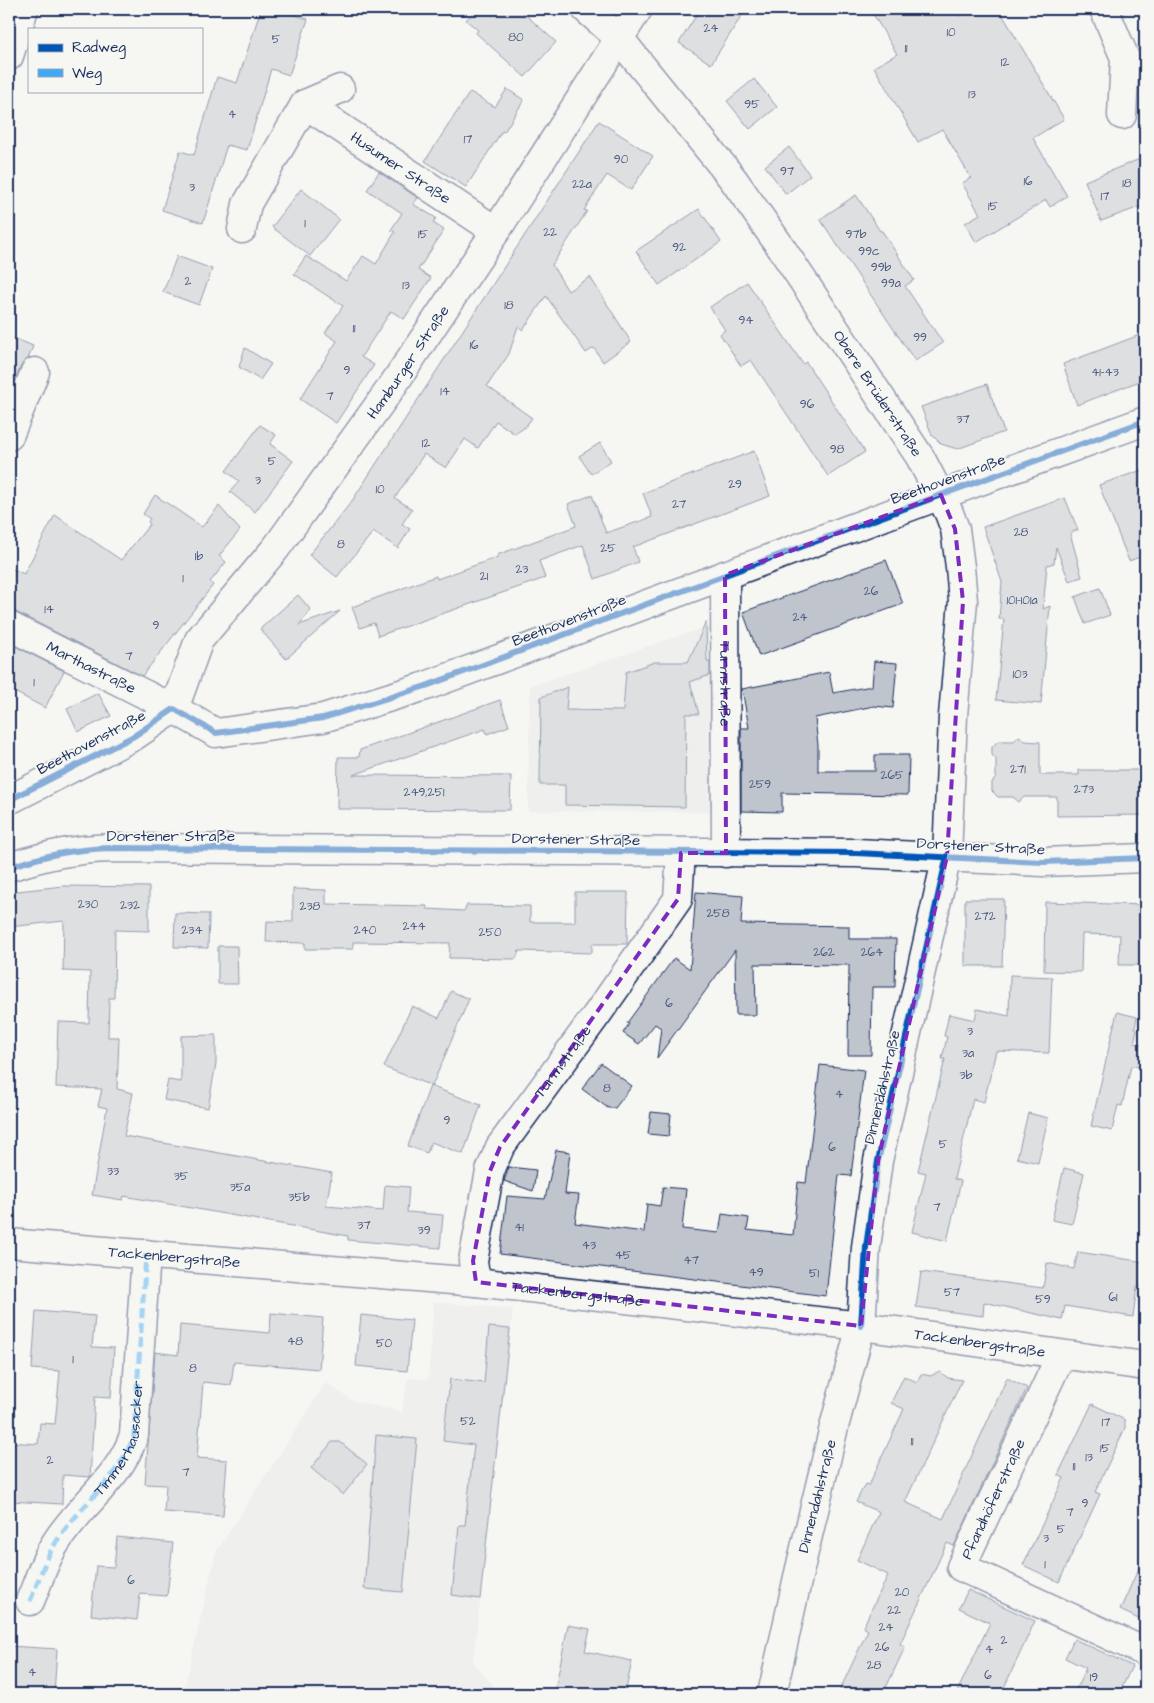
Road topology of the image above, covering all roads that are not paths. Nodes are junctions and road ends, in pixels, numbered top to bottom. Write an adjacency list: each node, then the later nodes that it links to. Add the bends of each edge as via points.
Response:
1 (24, 9): 6 (main road)
2 (586, 9): 5 (main road, Obere Brüderstraße)
3 (638, 9): 5 (main road, Hamburger Straße)
4 (1104, 9): 9 (main road, via 1125,58)
5 (620, 38): 11 (main road, Hamburger Straße); 15 (main road, Obere Brüderstraße, via 733,179 920,457)
6 (9, 56)
7 (340, 89): 8 (main road)
8 (304, 104): 10 (main road, via 247,204); 11 (main road, Husumer Straße)
9 (1122, 115)
10 (242, 229)
11 (496, 231): 18 (main road, Hamburger Straße, via 282,540 199,640)
12 (35, 372): 14 (main road)
13 (1145, 421): 15 (main road, Beethovenstraße)
14 (9, 436)
15 (941, 494): 16 (main road, Beethovenstraße); 24 (main road, Obere Brüderstraße, via 955,529 963,601)
16 (725, 575): 18 (main road, Beethovenstraße, via 435,683 323,718 216,734); 22 (main road, Turmstraße)
17 (9, 626): 18 (main road, Marthastraße)
18 (174, 709): 19 (main road, Beethovenstraße, via 134,736)
19 (9, 800)
20 (9, 853): 23 (main road, Dorstener Straße)
21 (681, 853): 22 (main road, Dorstener Straße); 23 (main road, Dorstener Straße, via 93,848); 29 (main road, Turmstraße, via 678,899 500,1147 490,1171 473,1261)
22 (726, 853): 24 (main road, Dorstener Straße)
23 (52, 854): 26 (main road, Dorstener Straße)
24 (947, 856): 25 (main road, Dorstener Straße, via 1043,862); 30 (main road, Dinnendahlstraße, via 878,1161 866,1248)
25 (1145, 858)
26 (9, 867)
27 (9, 1243): 28 (main road, Tackenbergstraße)
28 (146, 1254): 29 (main road, Tackenbergstraße); 33 (main road, Timmerhausacker, via 134,1435 101,1488 54,1545)
29 (476, 1282): 30 (main road, Tackenbergstraße)
30 (861, 1326): 31 (main road, Tackenbergstraße); 35 (main road, Dinnendahlstraße, via 834,1427)
31 (1061, 1355): 32 (main road, Tackenbergstraße); 34 (main road, Pfandhöferstraße, via 961,1567)
32 (1145, 1366)
33 (30, 1601)
34 (1145, 1652)
35 (772, 1694)

